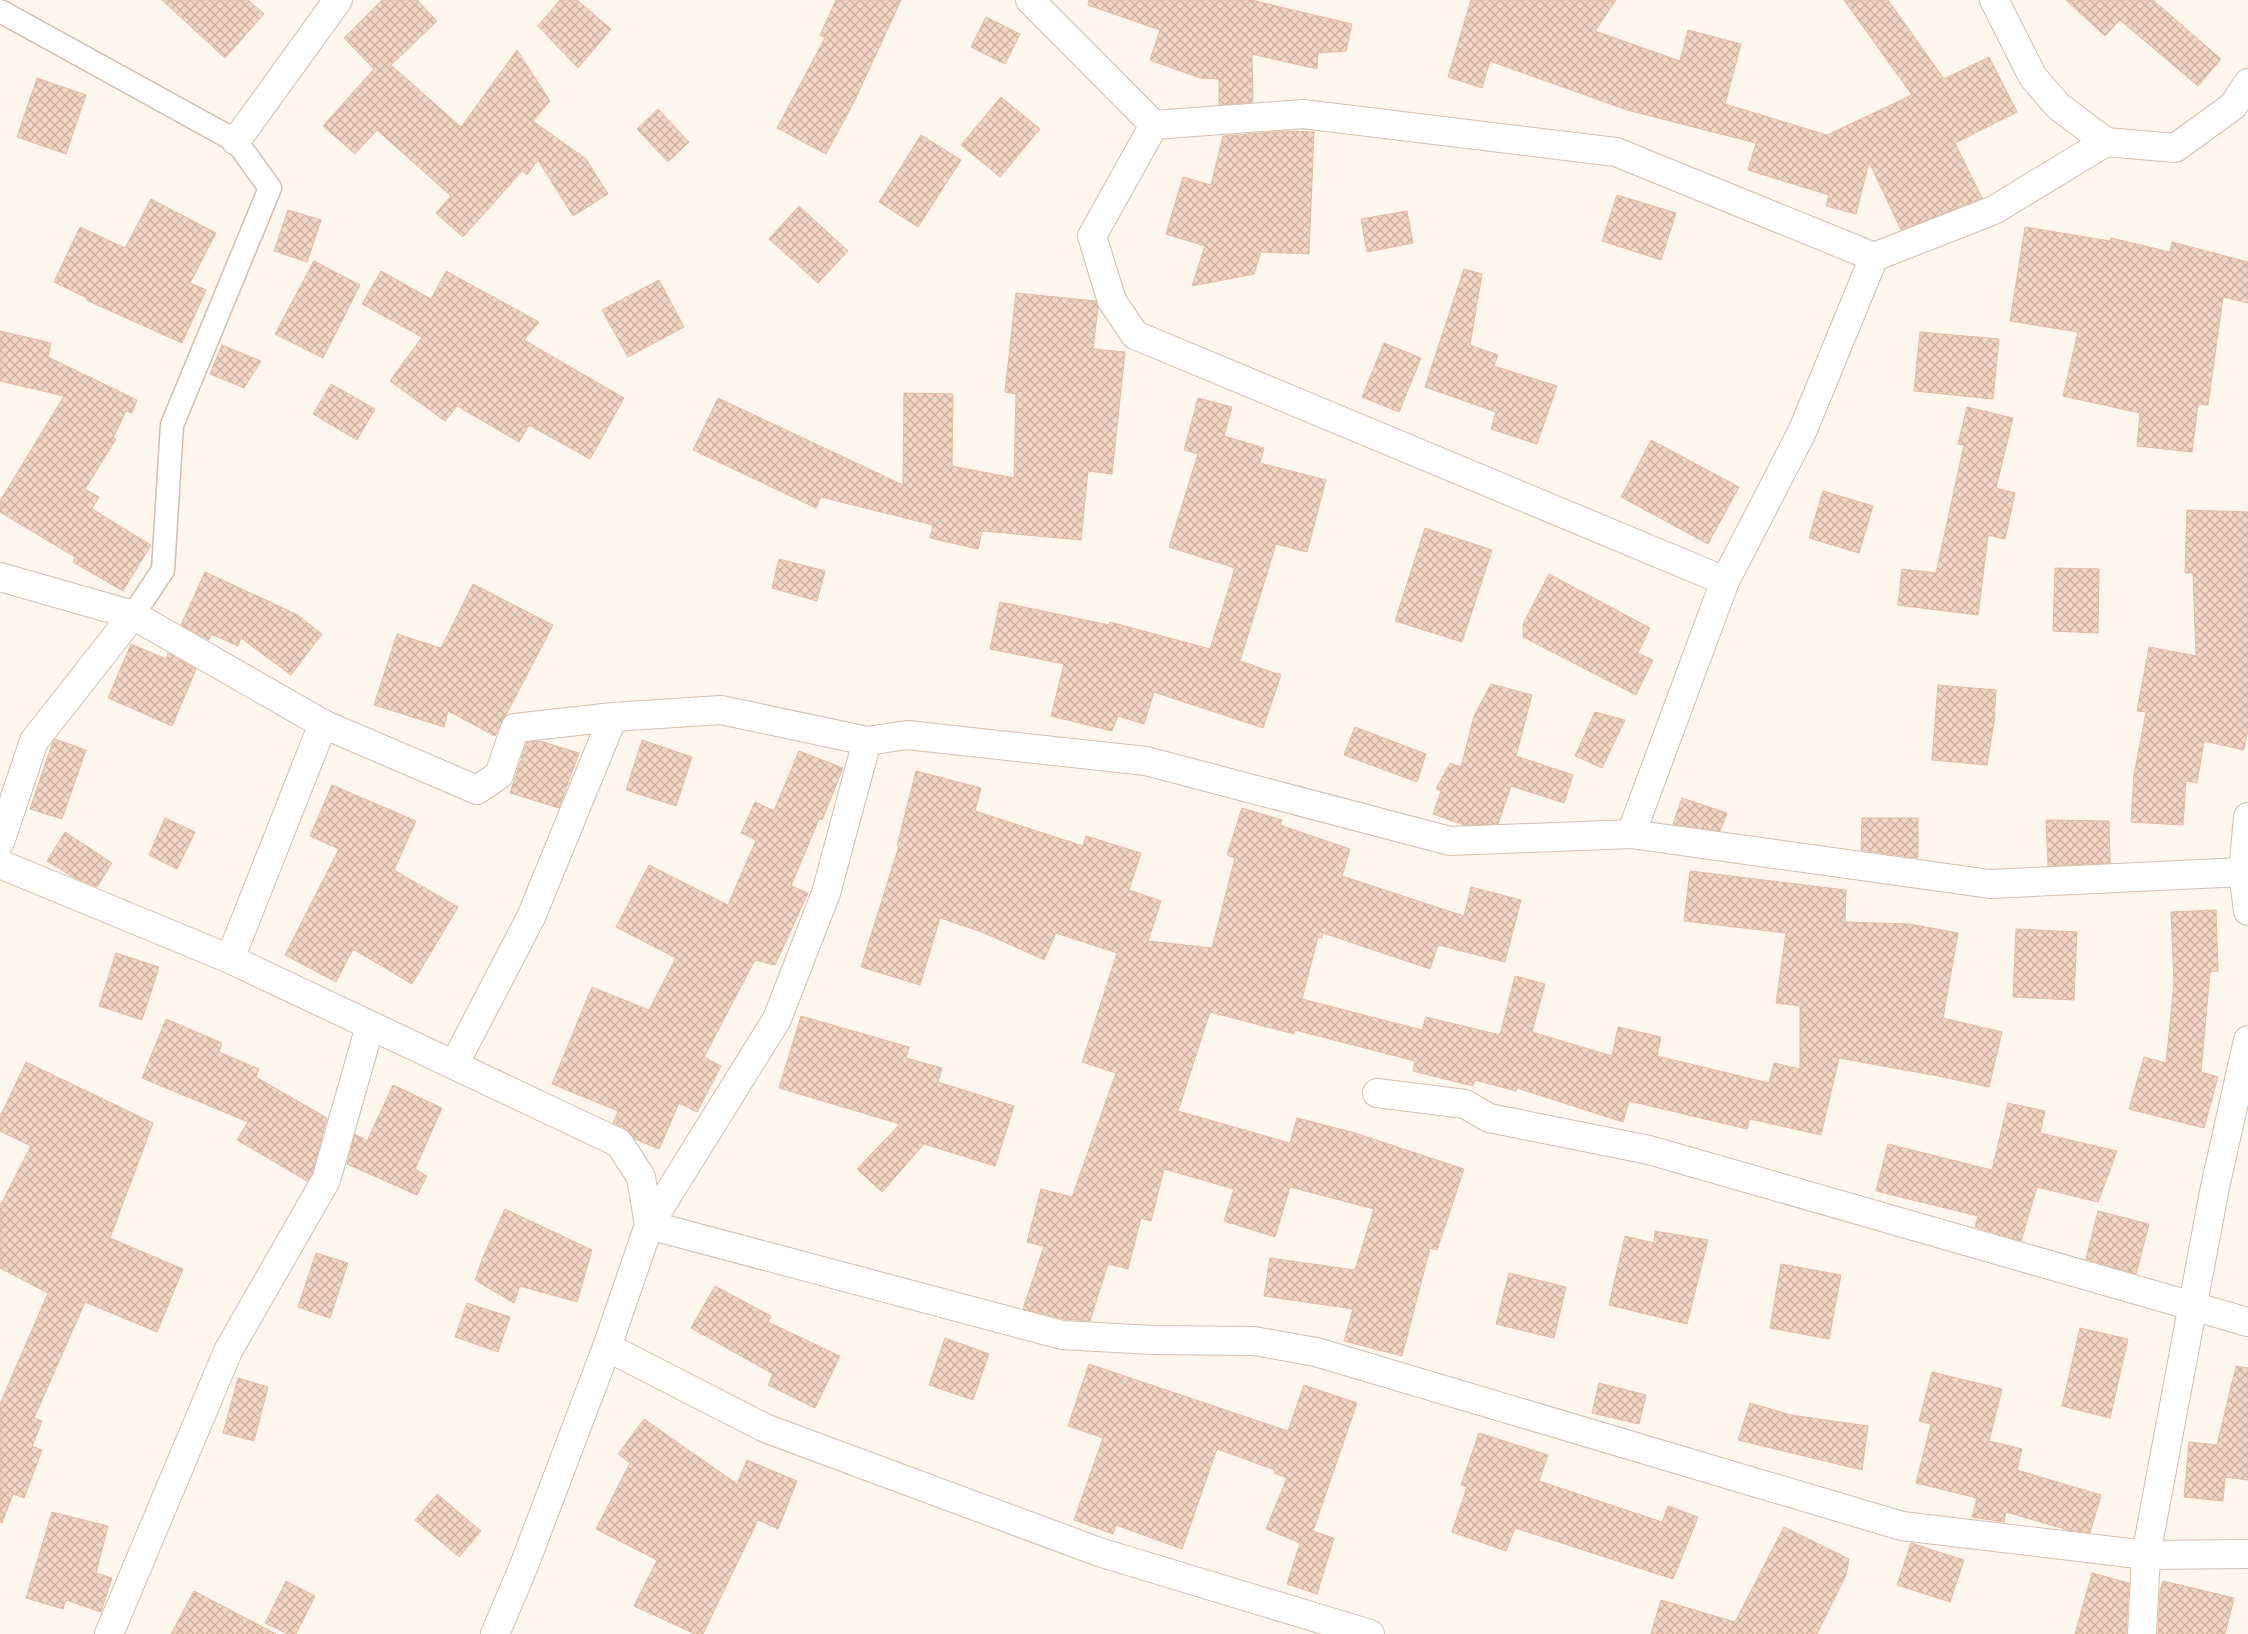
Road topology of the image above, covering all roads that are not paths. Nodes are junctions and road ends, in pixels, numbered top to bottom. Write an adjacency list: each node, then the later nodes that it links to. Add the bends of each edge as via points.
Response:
1 (338, 0): 7 (street)
2 (1030, 0): 6 (street)
3 (1994, 0): 8 (street, via 2033,77 2058,106)
4 (0, 11): 7 (lane)
5 (2248, 83): 8 (street, via 2233,106 2176,148)
6 (1154, 125): 9 (street, via 1303,114 1616,152); 11 (street, via 1092,236 1112,301 1135,335)
7 (236, 141): 12 (lane, via 270,188 172,424 163,570)
8 (2106, 142): 9 (street, via 1994,210)
9 (1874, 257): 11 (street, via 1802,432)
10 (0, 576): 12 (street)
11 (1725, 581): 17 (street)
12 (133, 615): 14 (street); 18 (street, via 34,741)
13 (613, 717): 14 (street, via 515,728 499,775 477,790); 15 (street, via 721,710); 26 (street, via 531,917)
14 (323, 724): 22 (street)
15 (867, 741): 17 (street, via 907,735 1146,761 1450,842); 28 (street, via 826,893 777,1019)
16 (2248, 817): 20 (street)
17 (1631, 834): 20 (street, via 1990,884)
18 (0, 842)
19 (0, 864): 22 (street)
20 (2243, 872): 21 (street)
21 (2248, 911)
22 (230, 959): 23 (street)
23 (370, 1026): 26 (street); 34 (street, via 326,1180 228,1351)
24 (2248, 1040): 25 (street)
25 (2248, 1046): 29 (street, via 2215,1187)
26 (454, 1065): 28 (street, via 619,1142 641,1177)
27 (1377, 1093): 29 (street, via 1465,1104 1489,1118 1649,1150)
28 (649, 1225): 31 (street); 33 (street, via 1062,1335 1254,1341 1316,1352 1902,1526)
29 (2193, 1306): 30 (street); 33 (street)
30 (2248, 1322)
31 (607, 1347): 35 (street); 36 (street, via 765,1428 1098,1552)
32 (2248, 1554): 33 (street)
33 (2146, 1555): 37 (street)
34 (109, 1634)
35 (495, 1634)
36 (1370, 1634)
37 (2142, 1634)

